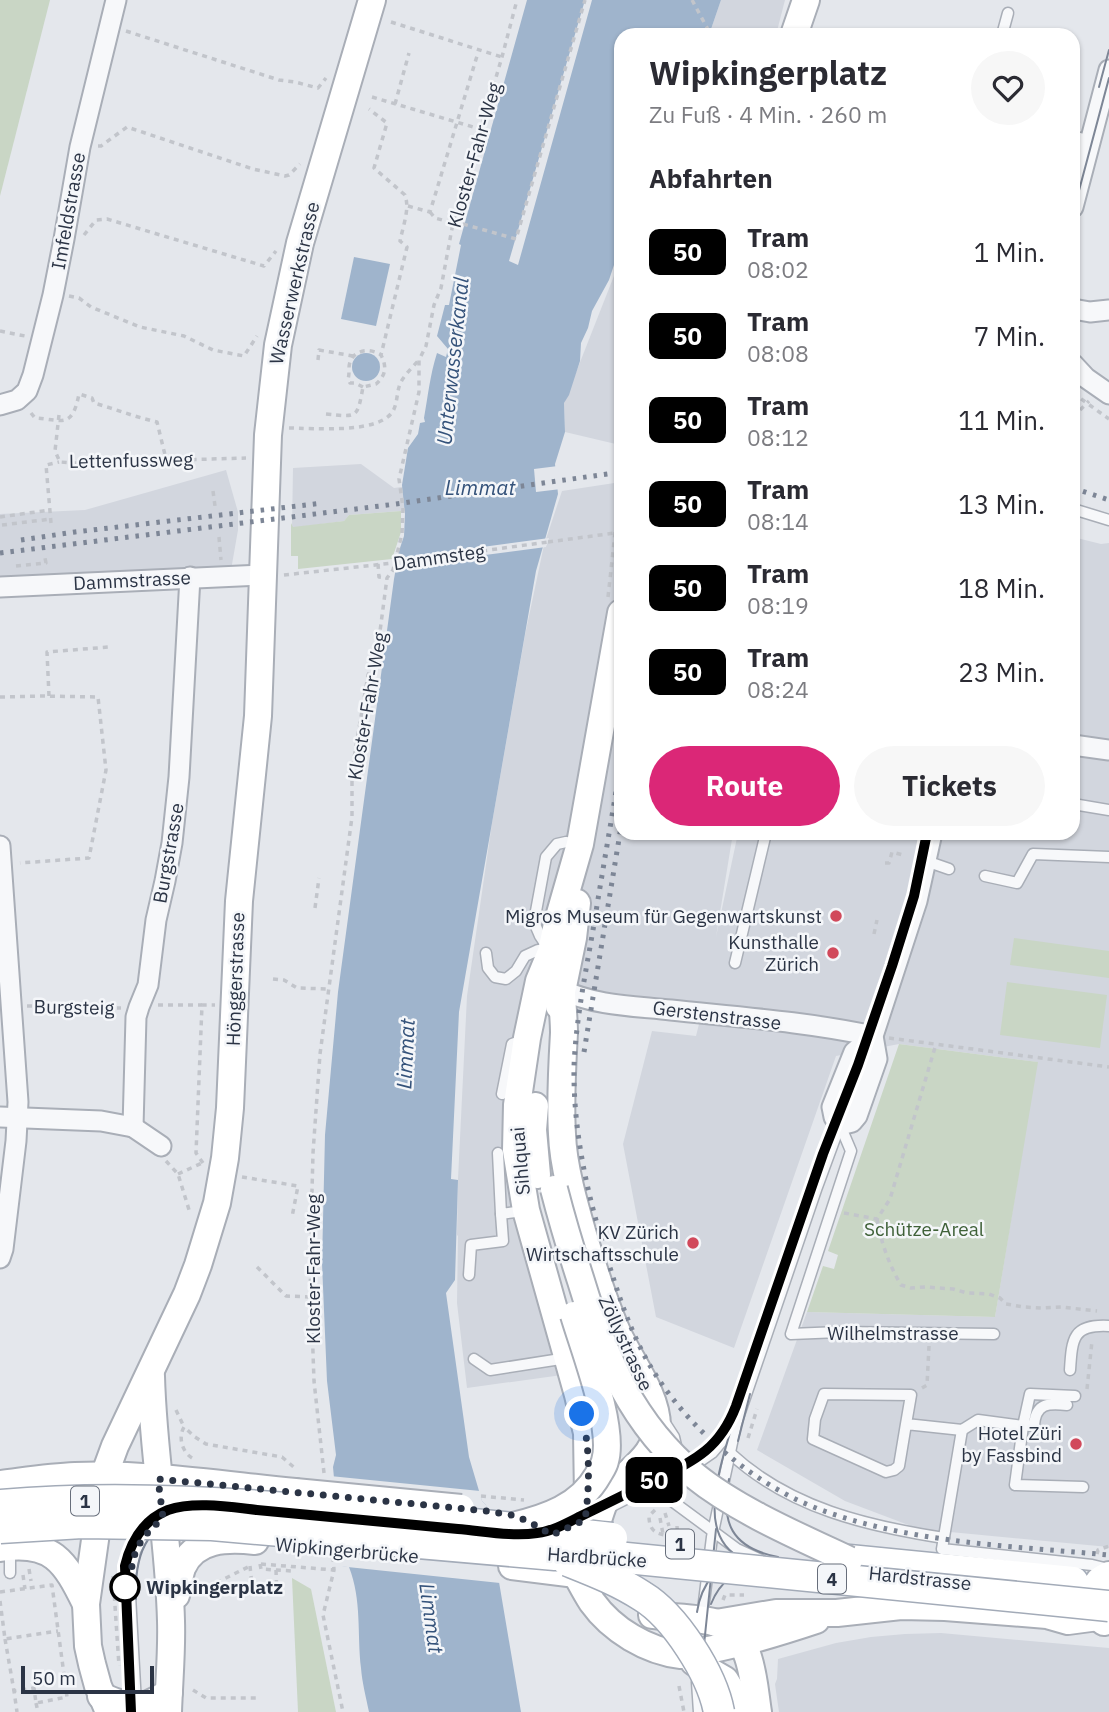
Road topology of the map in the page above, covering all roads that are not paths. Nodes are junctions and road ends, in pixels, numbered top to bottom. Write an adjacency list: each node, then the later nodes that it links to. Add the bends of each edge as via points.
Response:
1 (116, 0): 11 (street, Imfeldstrasse, via 33,375 27,391)
2 (372, 0): 14 (street, Wasserwerkstrasse, via 300,243 278,345 268,435)
3 (806, 0): 5 (street)
4 (1008, 13): 6 (lane)
5 (796, 28)
6 (1004, 28)
7 (1109, 70): 8 (street)
8 (1081, 139)
9 (1080, 380): 10 (street)
10 (1101, 396)
11 (0, 405)
12 (1080, 511): 13 (lane)
13 (1109, 520)
14 (263, 575): 15 (street, Dammstrasse); 51 (street, Hönggerstrasse, via 258,716 239,889 230,1108 211,1167 214,1213 187,1293)
15 (190, 578): 16 (street, Dammstrasse); 40 (street, Burgstrasse, via 178,796 148,985 136,1017)
16 (0, 587)
17 (614, 652): 24 (street, Sihlquai)
18 (1080, 746): 19 (street)
19 (1109, 750)
20 (1080, 805): 21 (lane)
21 (1109, 810)
22 (764, 840): 32 (lane)
23 (930, 840): 27 (street)
24 (580, 844): 30 (street, Sihlquai); 34 (street, Sihlquai, via 573,937)
25 (0, 846): 33 (street)
26 (1109, 857): 29 (lane, via 1033,854 1017,883)
27 (926, 861): 28 (lane); 35 (street)
28 (949, 869)
29 (985, 876)
30 (551, 952): 31 (lane, via 538,950 525,956 506,979 495,977 488,968); 36 (street, Sihlquai, via 539,981); 43 (street, via 533,1130)
31 (486, 953)
32 (735, 963)
33 (5, 974): 38 (street, via 18,1102)
34 (562, 990): 35 (street, Gerstenstrasse, via 592,1001 724,1009); 43 (street, via 552,1045); 55 (street, Zöllystrasse, via 562,1137 567,1170 606,1303)
35 (873, 1036): 39 (street, via 877,1059 859,1111 852,1122)
36 (527, 1038): 37 (lane, via 512,1044); 44 (street, Sihlquai, via 517,1105)
37 (502, 1094)
38 (9, 1118): 40 (street, via 101,1121); 45 (street, via 16,1141)
39 (840, 1125): 48 (lane, Wilhelmstrasse, via 851,1151 791,1334); 56 (lane)
40 (133, 1127): 41 (street)
41 (162, 1153)
42 (498, 1153): 44 (lane)
43 (546, 1182): 71 (street, bridge, via 540,1200 597,1391 607,1433 605,1461 575,1502 543,1518); 76 (street, bridge, via 596,1329 614,1373 641,1418 673,1456 715,1490)
44 (513, 1212): 46 (lane, via 502,1241 471,1245); 49 (street, Sihlquai)
45 (0, 1258)
46 (469, 1275)
47 (1109, 1326): 52 (lane, via 1084,1328 1075,1337)
48 (995, 1334)
49 (568, 1358): 50 (lane, via 490,1370); 70 (street, Sihlquai, via 587,1433 588,1497)
50 (474, 1359)
51 (151, 1370): 62 (street, Hönggerstrasse); 63 (street, Hönggerstrasse)
52 (1070, 1370)
53 (1075, 1396): 58 (lane, via 1030,1394)
54 (1067, 1405): 58 (lane, via 1042,1407 1034,1416 1034,1425)
55 (655, 1412): 61 (lane, via 674,1437 678,1456); 70 (street, Zöllystrasse, via 653,1444)
56 (736, 1424): 60 (lane); 61 (lane, via 712,1453)
57 (906, 1424): 57 (lane, via 911,1395 824,1394 814,1419 813,1439 886,1472 899,1466); 59 (lane)
58 (1023, 1426): 59 (lane, via 978,1420); 65 (lane, via 1015,1485)
59 (962, 1430): 73 (lane)
60 (730, 1453): 72 (lane); 73 (lane, via 781,1490 834,1514)
61 (674, 1475): 67 (lane)
62 (104, 1476): 63 (street); 64 (street); 69 (lane); 80 (street)
63 (158, 1479): 66 (street, Wipkingerbrücke); 69 (street)
64 (0, 1484)
65 (1083, 1487)
66 (297, 1493): 69 (lane, Wipkingerbrücke); 71 (street, Wipkingerbrücke, bridge)
67 (629, 1497): 70 (lane); 72 (lane, Hardstrasse, via 672,1501)
68 (0, 1505): 71 (main road, Hardbrücke / 1, bridge, via 170,1500)
69 (174, 1515): 82 (street); 85 (lane, via 143,1536 131,1576 130,1595)
70 (593, 1516): 75 (lane); 75 (street, via 592,1542)
71 (492, 1517): 75 (street, Wipkingerbrücke, via 511,1515 528,1521); 76 (main road, Hardbrücke / 1, bridge)
72 (713, 1531): 79 (lane, Hardstrasse, via 768,1563); 83 (lane)
73 (944, 1538): 77 (lane, Hardstrasse, via 942,1549)
74 (3, 1541): 75 (main road, Hardbrücke / 1, bridge, via 82,1523 212,1525); 78 (lane); 80 (street, via 43,1549 56,1557)
75 (570, 1555): 79 (main road, Hardbrücke / 4, bridge); 82 (street, Wipkingerbrücke, via 497,1564 298,1557 236,1539 222,1540 190,1555); 83 (street, Hardstrasse, via 633,1605); 83 (street, Hardstrasse, via 593,1603 622,1632 658,1649); 88 (main road, 1, bridge, via 645,1597 671,1622 706,1673)
76 (849, 1560): 79 (main road, Hardbrücke / 1)
77 (1109, 1569)
78 (10, 1573)
79 (1105, 1600): 81 (street, Hardstrasse, via 1068,1621 945,1607)
80 (86, 1604): 86 (street, via 88,1646)
81 (837, 1613): 83 (street, Hardstrasse, via 776,1613); 84 (street, Hardstrasse)
82 (171, 1621): 85 (street)
83 (700, 1641): 84 (street, Hardstrasse); 87 (lane); 89 (street, via 734,1695)
84 (742, 1643): 90 (street, via 751,1666)
85 (160, 1704): 86 (street)
86 (103, 1707)
87 (699, 1712)
88 (719, 1712)
89 (737, 1712)
90 (758, 1712)

